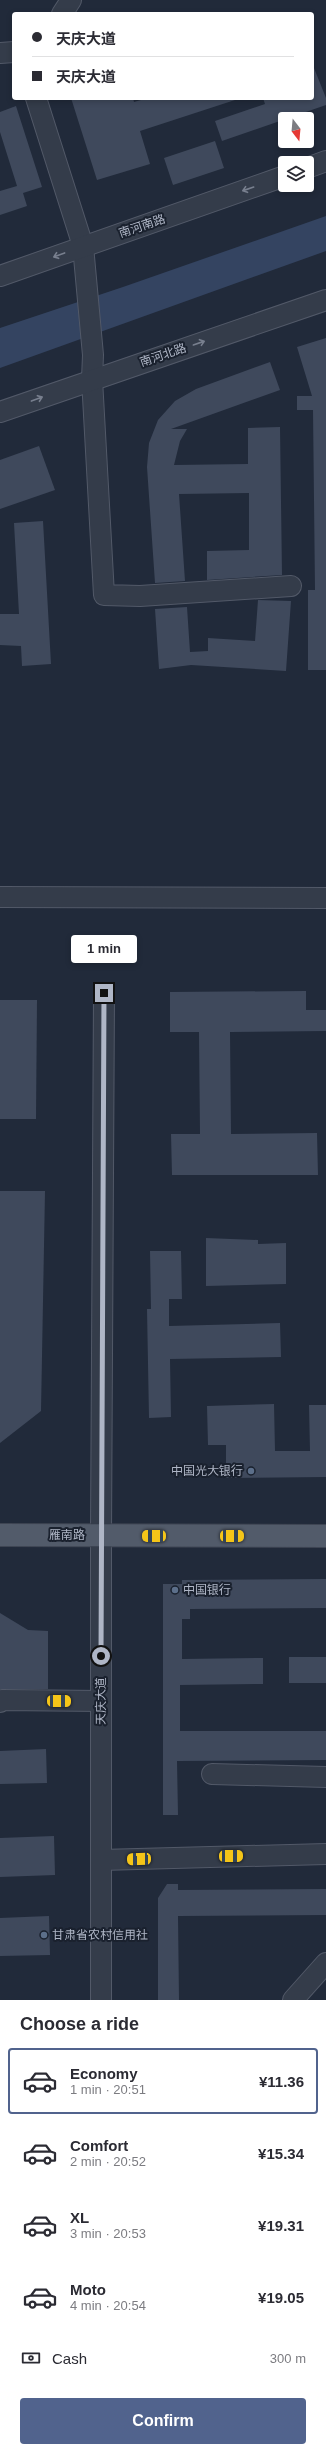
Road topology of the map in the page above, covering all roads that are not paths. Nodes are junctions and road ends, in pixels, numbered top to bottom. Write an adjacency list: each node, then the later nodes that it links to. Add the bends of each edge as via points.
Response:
1 (71, 0): 2 (street)
2 (63, 12)
3 (12, 52): 4 (street)
4 (0, 53)
5 (37, 100): 9 (street)
6 (326, 161): 7 (street)
7 (314, 165)
8 (278, 178): 9 (street, 南河南路, one-way to 9)
9 (83, 246): 10 (street, 南河南路, one-way to 10); 12 (street, via 93,355)
10 (0, 276)
11 (326, 300): 12 (street, 南河北路, one-way to 11)
12 (92, 379): 13 (street, 南河北路, one-way to 12); 14 (street, via 104,595 140,596)
13 (0, 412)
14 (291, 586)
15 (0, 897): 16 (street)
16 (326, 898)
17 (104, 993): 19 (street, 天庆大道)
18 (0, 1535): 19 (main road, 雁南路)
19 (101, 1536): 20 (main road, 雁南路); 21 (street, 天庆大道)
20 (326, 1536)
21 (101, 1701): 22 (street); 26 (street, 天庆大道)
22 (0, 1702)
23 (212, 1774): 24 (street)
24 (326, 1777)
25 (326, 1854): 26 (street)
26 (101, 1860): 28 (street, 天庆大道)
27 (326, 1963): 29 (street)
28 (101, 2000)
29 (293, 2000)

